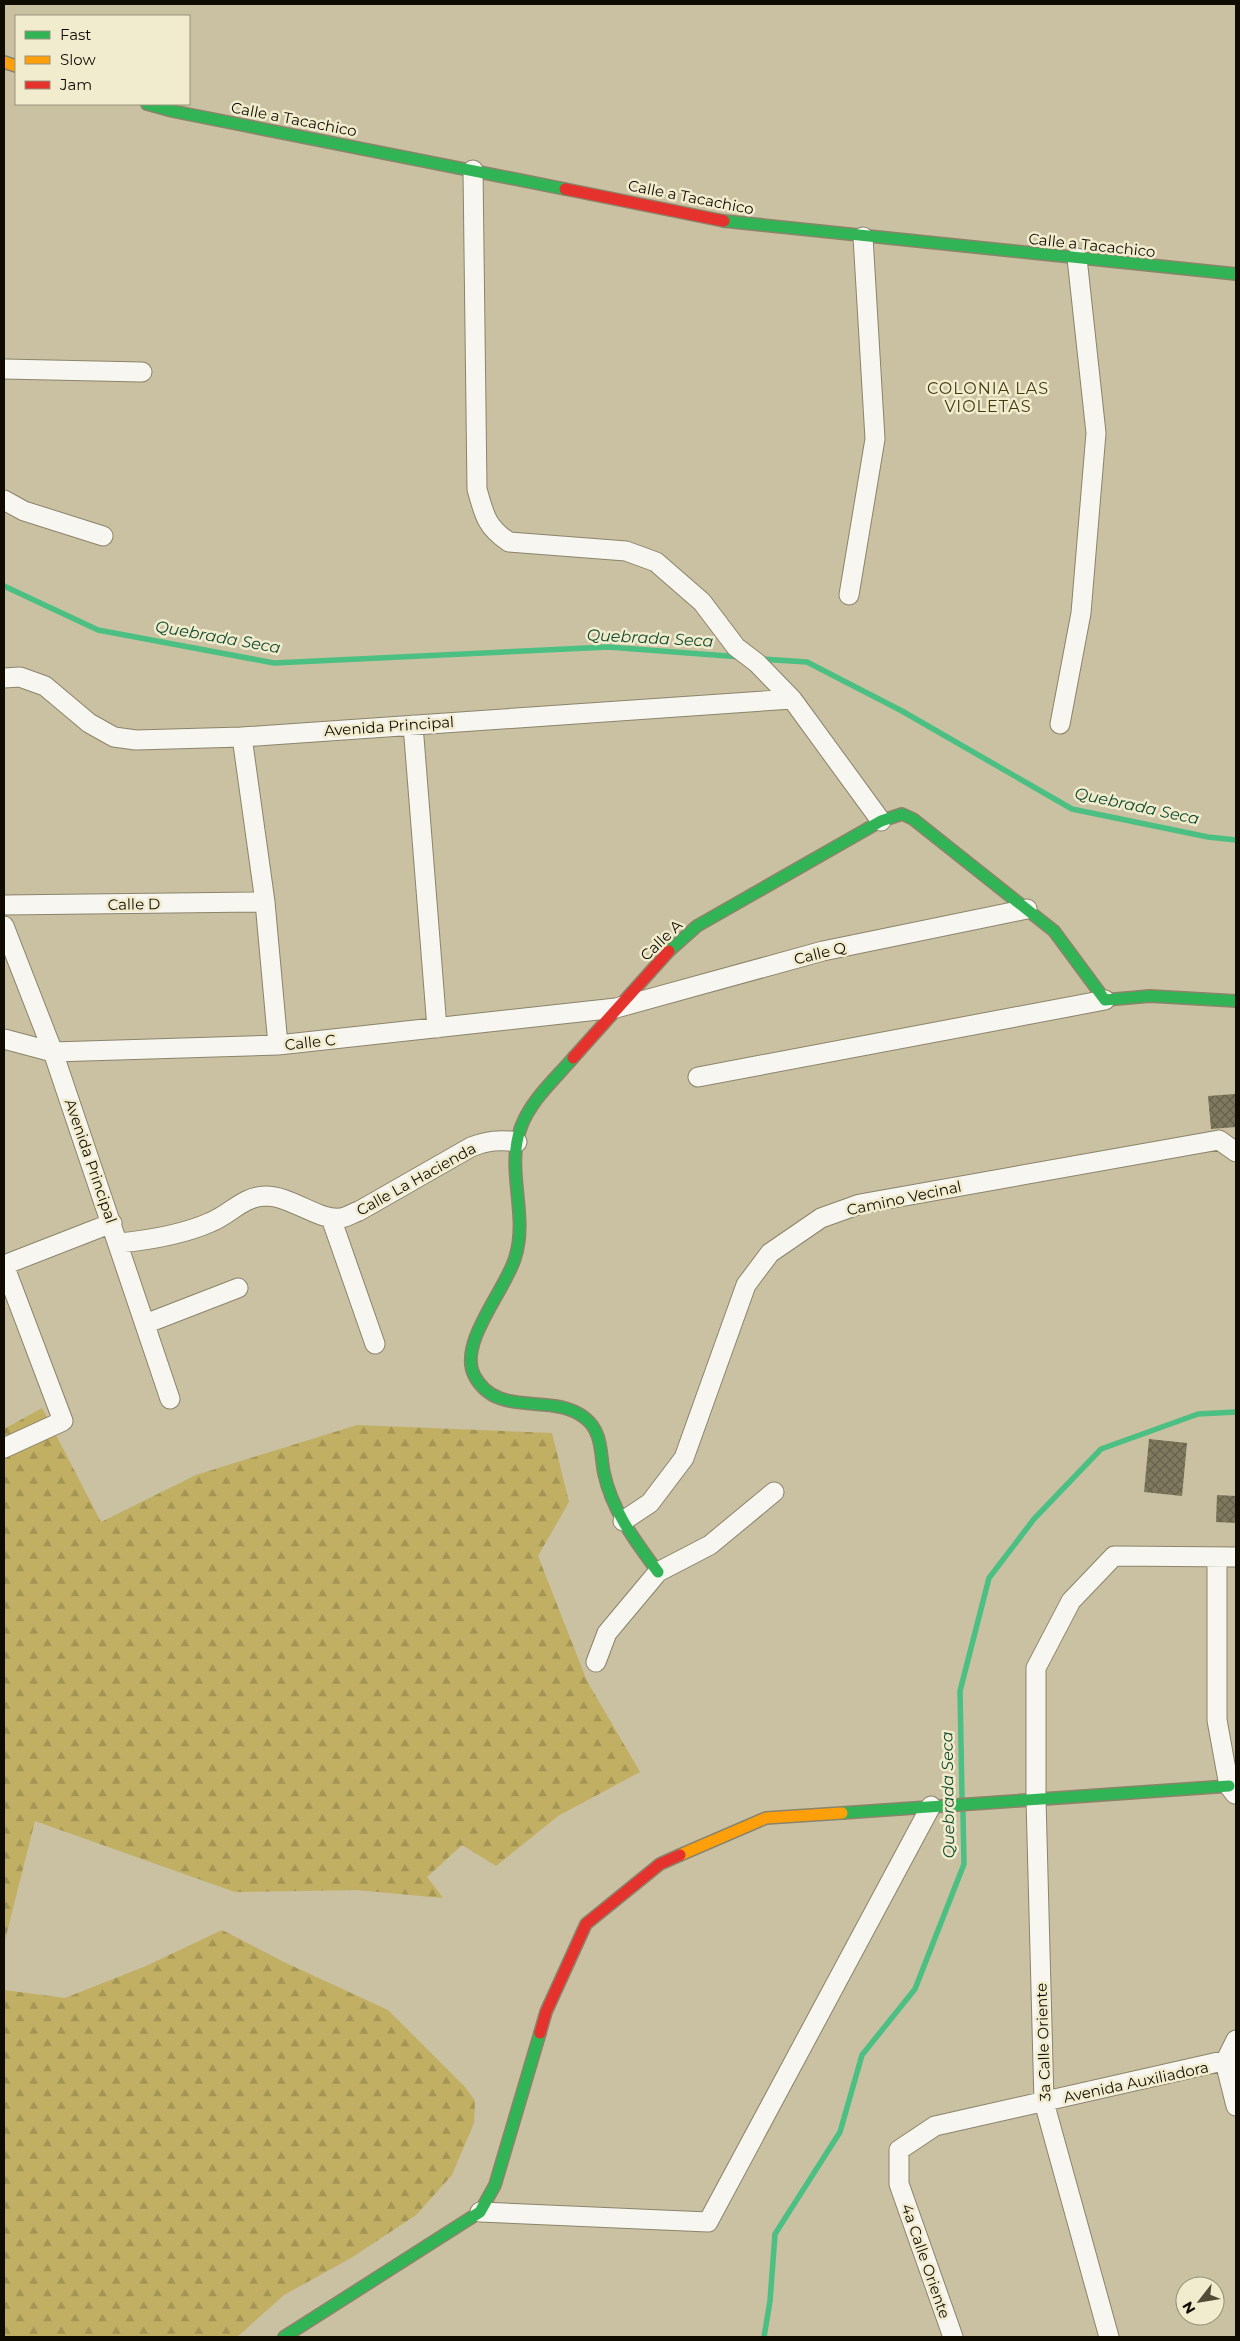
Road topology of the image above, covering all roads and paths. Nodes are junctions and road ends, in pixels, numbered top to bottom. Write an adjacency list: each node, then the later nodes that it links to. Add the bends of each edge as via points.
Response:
1 (151, 105): 2 (street, Calle a Tacachico)
2 (473, 170): 3 (street, Calle a Tacachico, via 737,223); 12 (street, via 477,489 484,514 494,532 509,542 626,551 656,562 702,602 736,647 757,663)
3 (863, 237): 4 (street, Calle a Tacachico); 10 (street, via 875,439)
4 (1077, 258): 5 (street, Calle a Tacachico); 13 (street, via 1096,433 1081,613)
5 (1236, 274)
6 (4, 369): 7 (street)
7 (142, 372)
8 (4, 500): 9 (street, via 24,511)
9 (103, 536)
10 (849, 596)
11 (4, 678): 15 (street, Avenida Principal, via 20,677 45,686 89,723 114,737 136,740)
12 (792, 699): 14 (street, Avenida Principal); 16 (street)
13 (1060, 724)
14 (413, 725): 15 (street, Avenida Principal); 24 (street)
15 (242, 737): 17 (street)
16 (882, 821): 19 (street, via 902,814 913,819); 23 (street, Calle A, via 697,926 673,946)
17 (265, 902): 18 (street, Calle D); 26 (street)
18 (4, 905)
19 (1027, 909): 21 (street, via 1054,931); 23 (street, Calle Q, via 823,951)
20 (4, 926): 27 (street, Avenida Principal)
21 (1105, 1000): 22 (street, via 1150,996); 28 (street)
22 (1236, 1001)
23 (616, 1008): 24 (street, Calle C); 29 (street, Calle A, via 531,1106 520,1126)
24 (437, 1028): 26 (street, Calle C)
25 (4, 1039): 27 (street, Calle C)
26 (278, 1046): 27 (street, Calle C)
27 (53, 1052): 32 (street, Avenida Principal)
28 (698, 1077)
29 (517, 1142): 31 (street, Calle La Hacienda, via 501,1140 478,1144 359,1211 342,1218); 41 (street, Calle A, via 518,1248 472,1344 469,1358 473,1375 483,1391 499,1400 564,1408 584,1417 599,1435 604,1473)
30 (1236, 1152): 41 (street, Camino Vecinal, via 1219,1140 860,1204 821,1218 770,1253 746,1285 684,1458 650,1503)
31 (331, 1218): 33 (street, via 288,1200 264,1196 236,1205 212,1222 154,1240); 37 (street)
32 (112, 1223): 33 (street, Avenida Principal); 34 (street)
33 (119, 1243): 36 (street, Avenida Principal)
34 (4, 1265): 39 (street, via 63,1421)
35 (238, 1288): 36 (street)
36 (145, 1324): 38 (street, Avenida Principal)
37 (375, 1344)
38 (170, 1399)
39 (4, 1448)
40 (774, 1492): 44 (street, via 710,1545)
41 (623, 1521): 44 (street, Calle A)
42 (1217, 1557): 43 (street, 3a Calle Oriente); 46 (street, via 1217,1720); 47 (street, 3a Calle Oriente, via 1114,1556 1071,1601 1036,1668)
43 (1236, 1557)
44 (658, 1572): 45 (street, via 607,1633)
45 (596, 1662)
46 (1233, 1790): 47 (street)
47 (1036, 1799): 48 (street); 51 (street, 3a Calle Oriente)
48 (930, 1806): 54 (street, via 766,1818 660,1864 586,1924 546,2012 495,2185); 54 (street, via 708,2222)
49 (1236, 2040): 50 (street)
50 (1230, 2060): 51 (street, Avenida Auxiliadora); 52 (street)
51 (1044, 2102): 53 (street, Avenida Auxiliadora, via 935,2126 899,2150); 57 (street, 3a Calle Oriente)
52 (1236, 2106)
53 (899, 2184): 56 (street, 4a Calle Oriente)
54 (480, 2212): 55 (street)
55 (284, 2337)
56 (953, 2337)
57 (1109, 2337)

